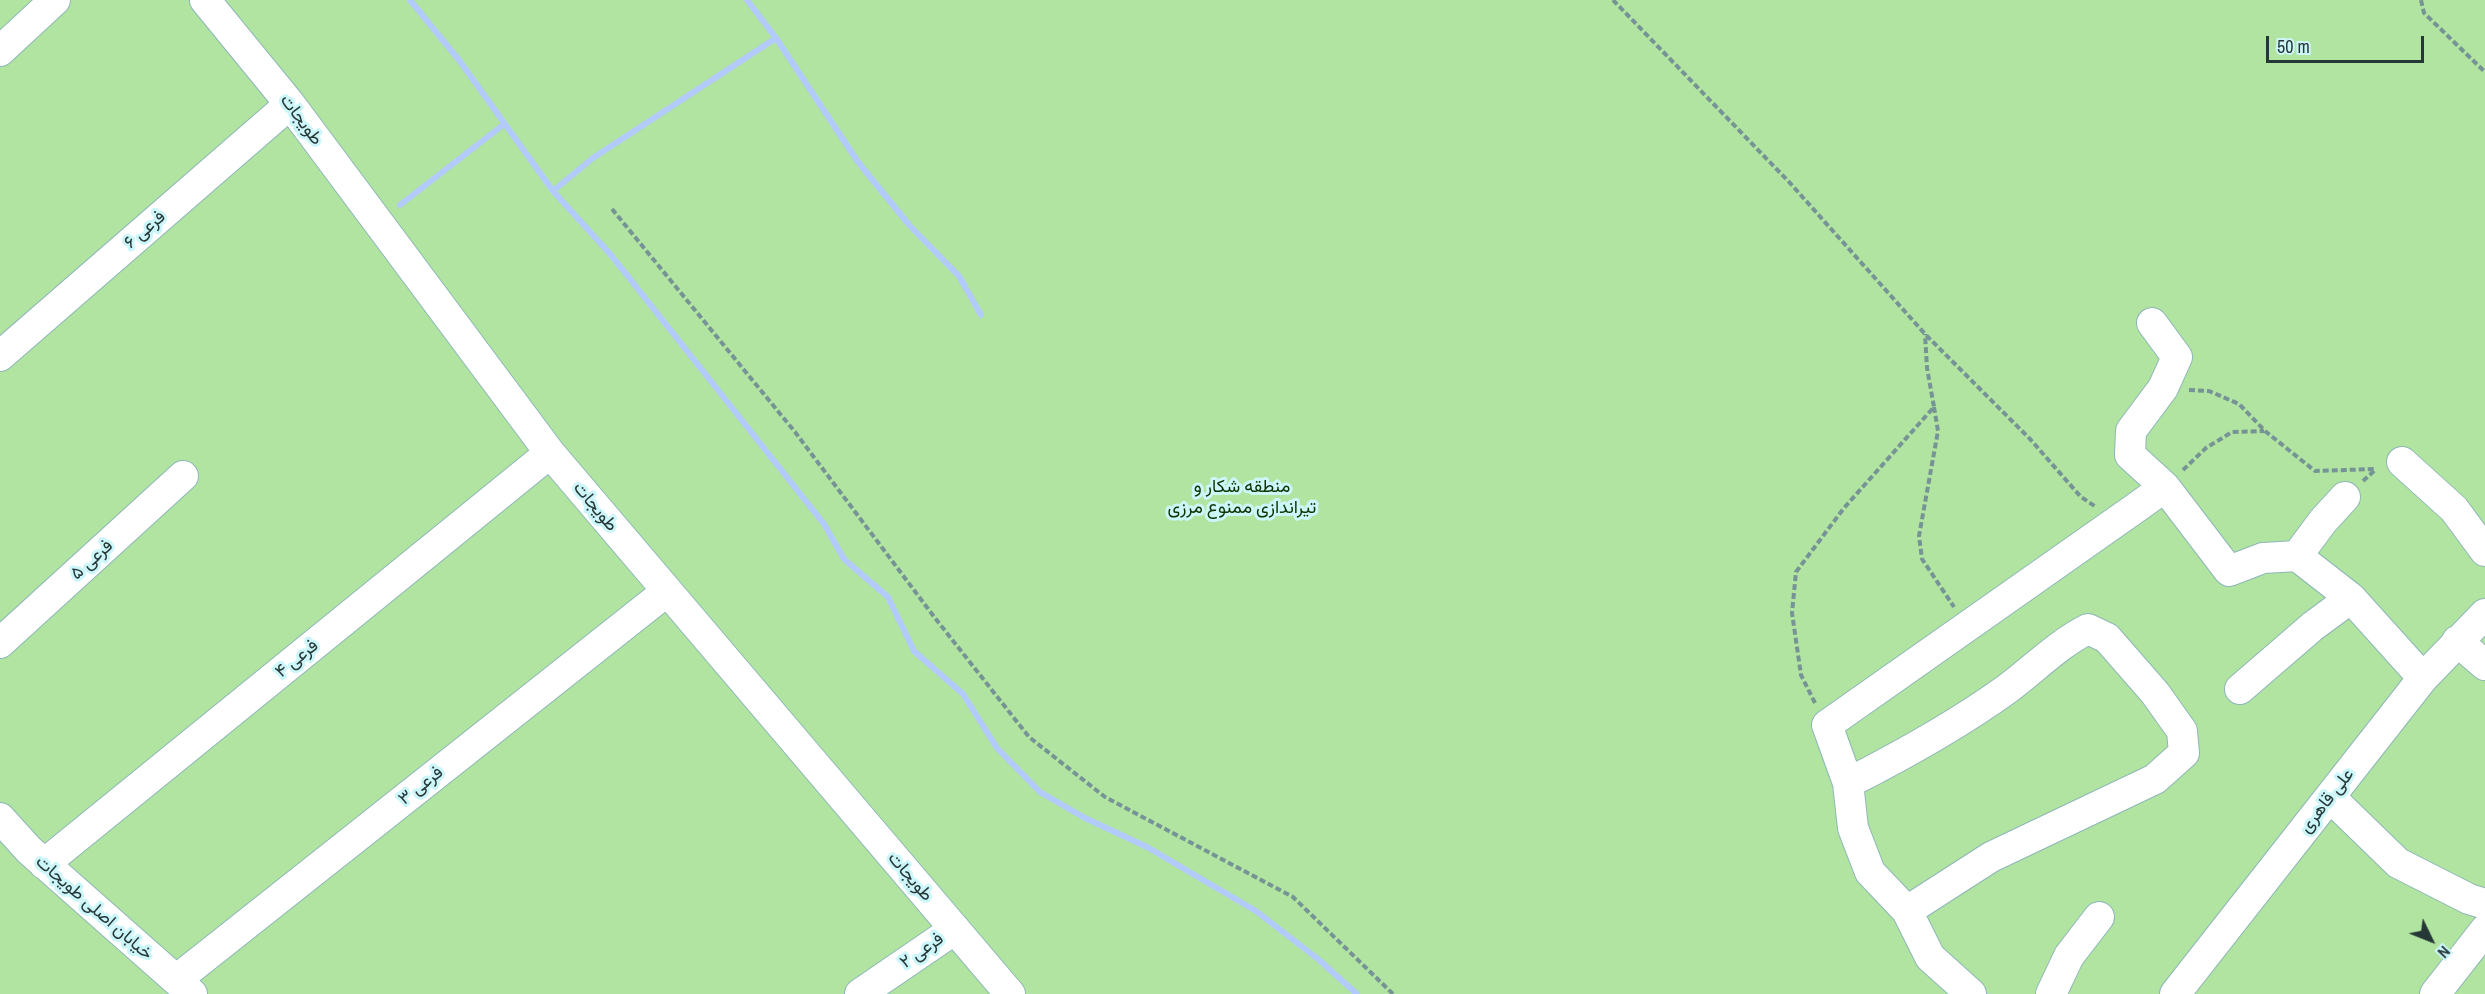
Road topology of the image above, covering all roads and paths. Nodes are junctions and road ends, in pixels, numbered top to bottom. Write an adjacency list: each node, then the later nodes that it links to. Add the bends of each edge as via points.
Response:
1 (55, 0): 5 (street)
2 (206, 0): 7 (street, طویجات)
3 (1613, 0): 10 (path, via 1790,183)
4 (2421, 0): 6 (path, via 2424,13)
5 (0, 51)
6 (2485, 72)
7 (290, 104): 11 (street, فرعی ۶); 15 (street, طویجات)
8 (612, 209): 45 (path, via 795,432 1029,737 1105,797 1293,897)
9 (2152, 323): 12 (street, via 2177,357)
10 (1925, 334): 13 (path); 20 (path, via 2030,439 2081,497 2097,507)
11 (0, 356)
12 (2163, 388): 14 (path, via 2209,391 2239,404); 18 (street, via 2131,431 2130,455)
13 (1934, 407): 26 (path, via 1938,431 1919,536 1922,559); 32 (path, via 1844,508 1796,572 1792,613 1801,675)
14 (2265, 431): 16 (path, via 2315,471); 18 (path, via 2232,432 2206,448)
15 (550, 453): 23 (street, طویجات); 36 (street, فرعی ۴)
16 (2389, 466): 19 (path); 21 (street, via 2454,509)
17 (183, 476): 28 (street, فرعی ۵)
18 (2165, 487): 20 (street); 22 (street, via 2229,571 2263,558)
19 (2345, 497): 22 (street)
20 (2137, 507): 26 (street)
21 (2485, 551)
22 (2297, 556): 24 (street)
23 (666, 592): 40 (street, طویجات); 42 (street, فرعی ۳)
24 (2351, 598): 30 (street); 31 (street)
25 (2485, 614): 27 (street, علی قاهری)
26 (1967, 626): 32 (street)
27 (2457, 641): 29 (street); 30 (street, علی قاهری)
28 (0, 643)
29 (2485, 665)
30 (2423, 678): 34 (street, علی قاهری)
31 (2241, 689)
32 (1827, 724): 33 (street)
33 (1848, 783): 38 (street, via 1853,828 1870,873); 38 (street, via 1935,739 2069,638 2088,628 2107,638 2155,693 2181,731 2184,753 2154,779 1991,857)
34 (2330, 797): 37 (street, via 2398,862); 48 (street, علی قاهری)
35 (0, 818): 36 (street, خیابان اصلی طویجات)
36 (44, 864): 42 (street, خیابان اصلی طویجات)
37 (2485, 904)
38 (1906, 911): 46 (street, via 1930,957)
39 (2099, 917): 47 (street, via 2069,956)
40 (955, 929): 43 (street, فرعی ۲); 44 (street, طویجات)
41 (2485, 930): 49 (street)
42 (184, 987)
43 (860, 994)
44 (1010, 994)
45 (1393, 994)
46 (1971, 994)
47 (2051, 994)
48 (2175, 994)
49 (2435, 994)

